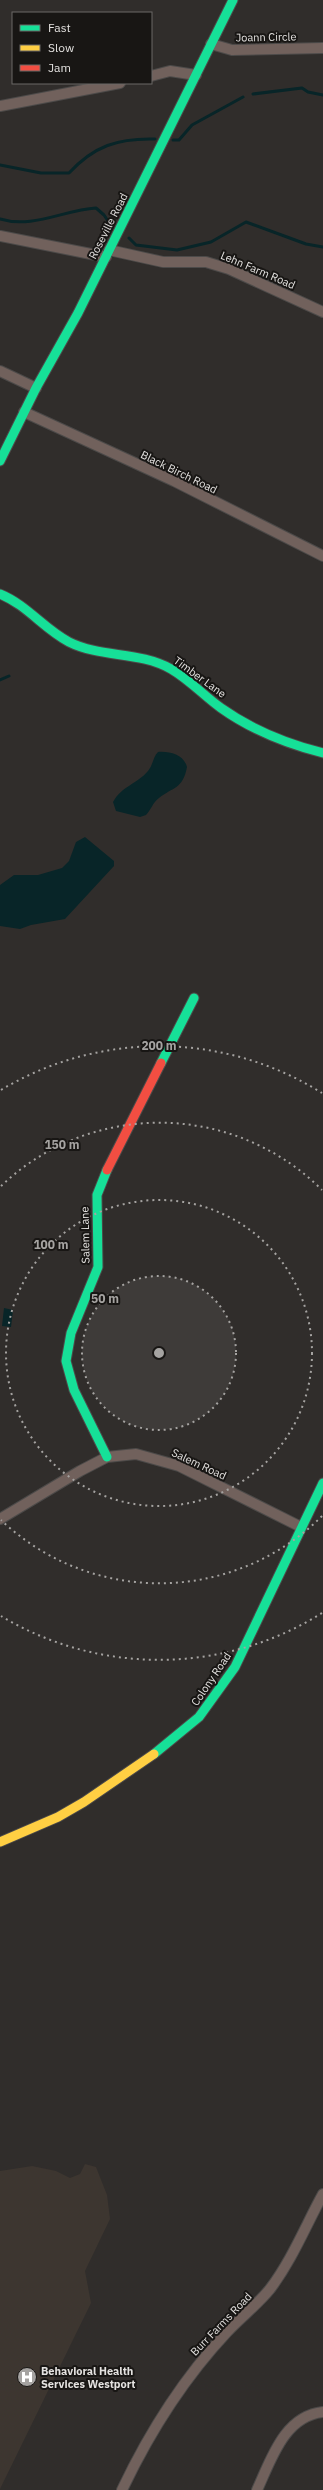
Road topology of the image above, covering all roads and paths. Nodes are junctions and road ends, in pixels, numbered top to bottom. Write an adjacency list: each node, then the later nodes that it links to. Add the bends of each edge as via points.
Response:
1 (233, 0): 2 (street, Roseville Road)
2 (211, 44): 3 (street, Joann Circle, via 232,50); 4 (street, Roseville Road)
3 (323, 48)
4 (196, 75): 5 (street, via 170,71); 9 (street, Roseville Road)
5 (152, 76)
6 (115, 84): 7 (street)
7 (0, 106)
8 (0, 236): 9 (street, Lehn Farm Road)
9 (108, 254): 10 (street, Lehn Farm Road, via 163,262 206,262 229,268); 12 (street, Roseville Road)
10 (323, 312)
11 (0, 371): 12 (street)
12 (36, 388): 13 (street, Roseville Road)
13 (24, 412): 14 (street, Roseville Road); 15 (street, Black Birch Road, via 174,482)
14 (0, 461)
15 (323, 556)
16 (0, 594): 17 (street, Timber Lane, via 16,600 69,642 83,647 134,655 161,664 197,687 242,722)
17 (323, 753)
18 (194, 998): 19 (street, Salem Lane, via 106,1172 97,1195 98,1267 72,1333 66,1361 74,1390)
19 (107, 1457): 21 (street, Salem Road); 22 (street, Salem Road, via 136,1454 166,1461)
20 (323, 1483): 22 (street, Colony Road)
21 (0, 1519)
22 (301, 1527): 23 (street, Colony Road, via 235,1667 199,1717 158,1751 84,1802 58,1817)
23 (0, 1842)
24 (323, 2194): 26 (street, Burr Farms Road, via 270,2289 227,2331 173,2397 146,2441)
25 (323, 2412): 27 (street, via 307,2416 288,2431 280,2441)
26 (122, 2490)
27 (257, 2490)

